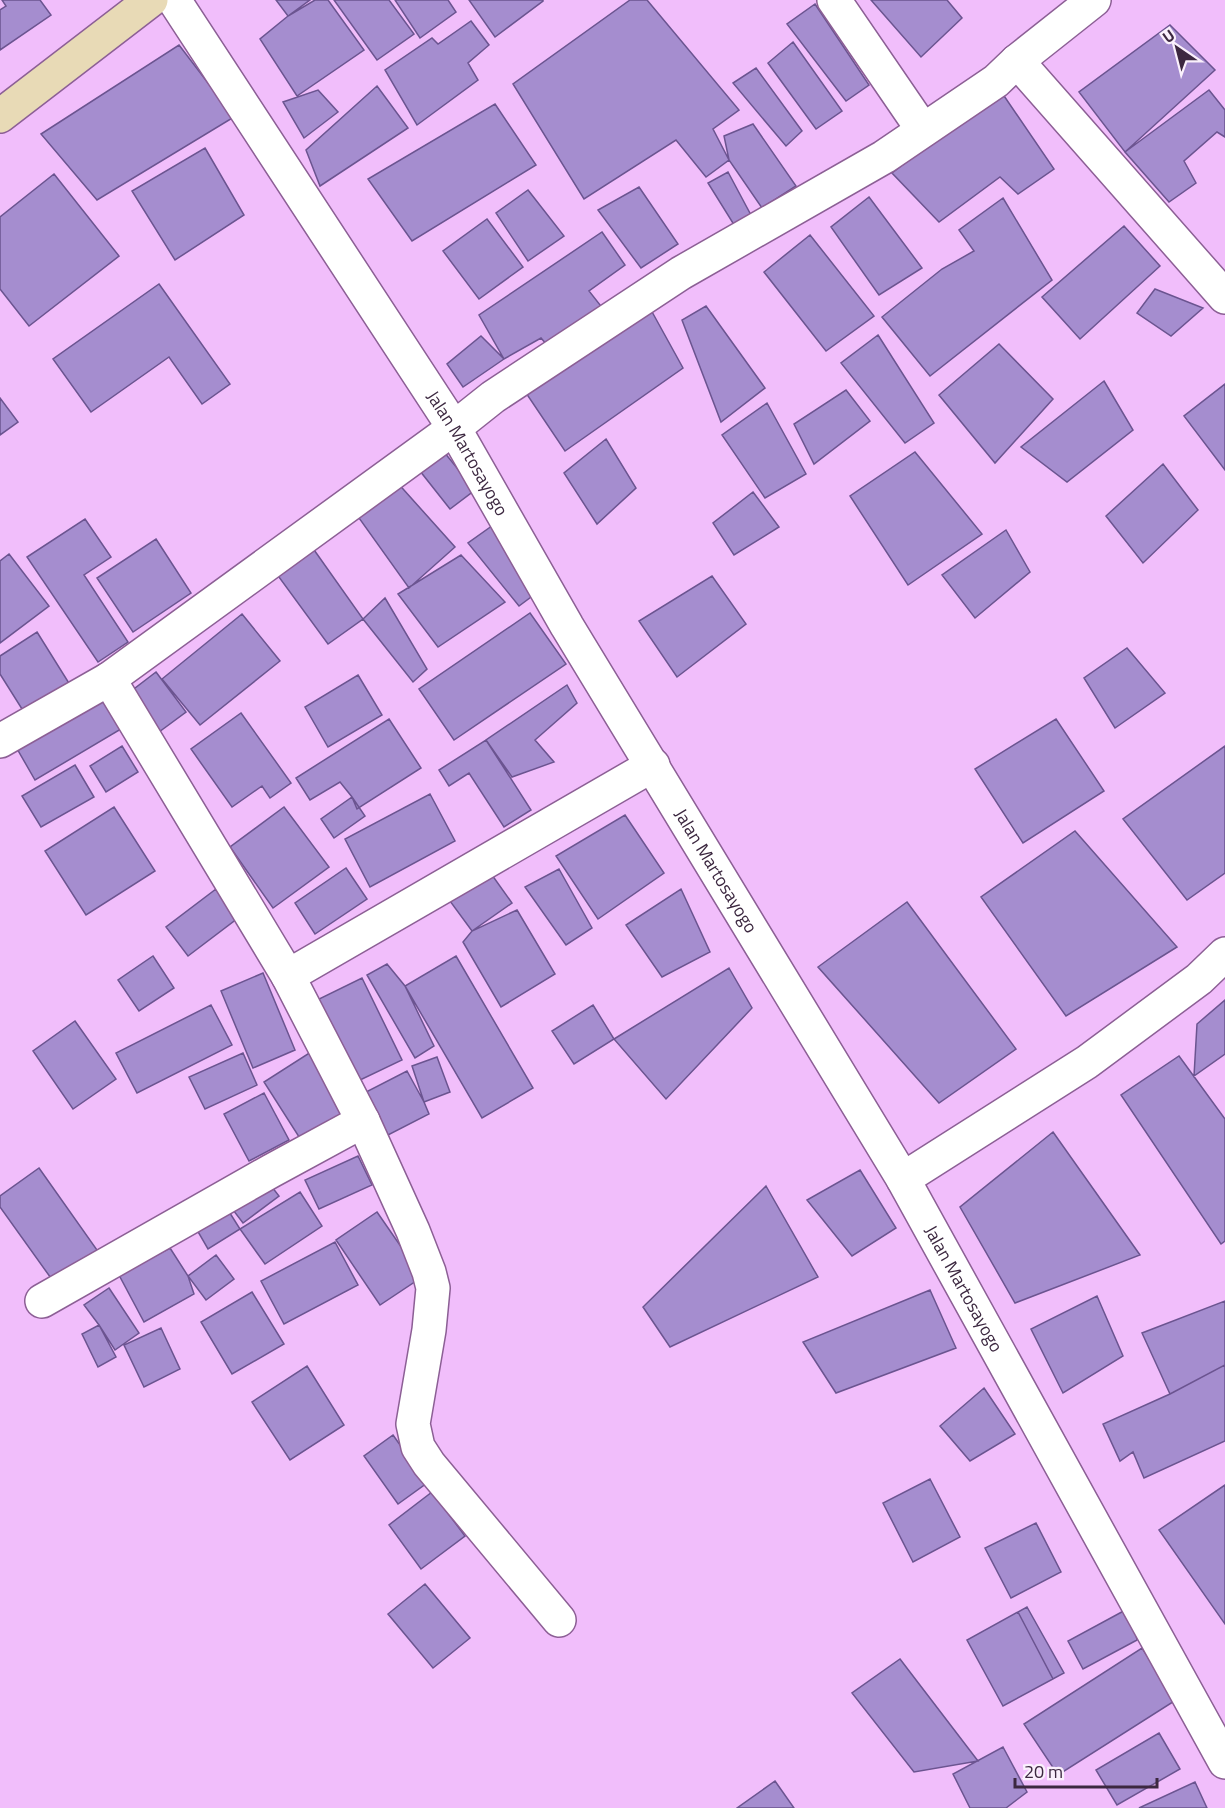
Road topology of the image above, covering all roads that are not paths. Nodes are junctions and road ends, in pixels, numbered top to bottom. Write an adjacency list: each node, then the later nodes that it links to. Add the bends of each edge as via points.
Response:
1 (152, 0): 6 (street)
2 (174, 0): 9 (street, Jalan Martosayogo)
3 (834, 0): 7 (street)
4 (1094, 0): 5 (street)
5 (1017, 61): 7 (street, via 996,81); 8 (street)
6 (0, 116)
7 (923, 130): 9 (street, via 884,157 681,273 493,397)
8 (1225, 297)
9 (454, 428): 10 (street); 12 (street, Jalan Martosayogo, via 567,626)
10 (109, 679): 11 (street); 14 (street)
11 (0, 741)
12 (653, 765): 14 (street); 16 (street, Jalan Martosayogo)
13 (1225, 954): 16 (street, via 1199,979 1087,1062)
14 (288, 976): 15 (street)
15 (363, 1121): 17 (street); 18 (street, via 413,1231 433,1288 413,1424 418,1447)
16 (903, 1179): 19 (street, Jalan Martosayogo)
17 (42, 1301)
18 (559, 1620)
19 (1225, 1762)

